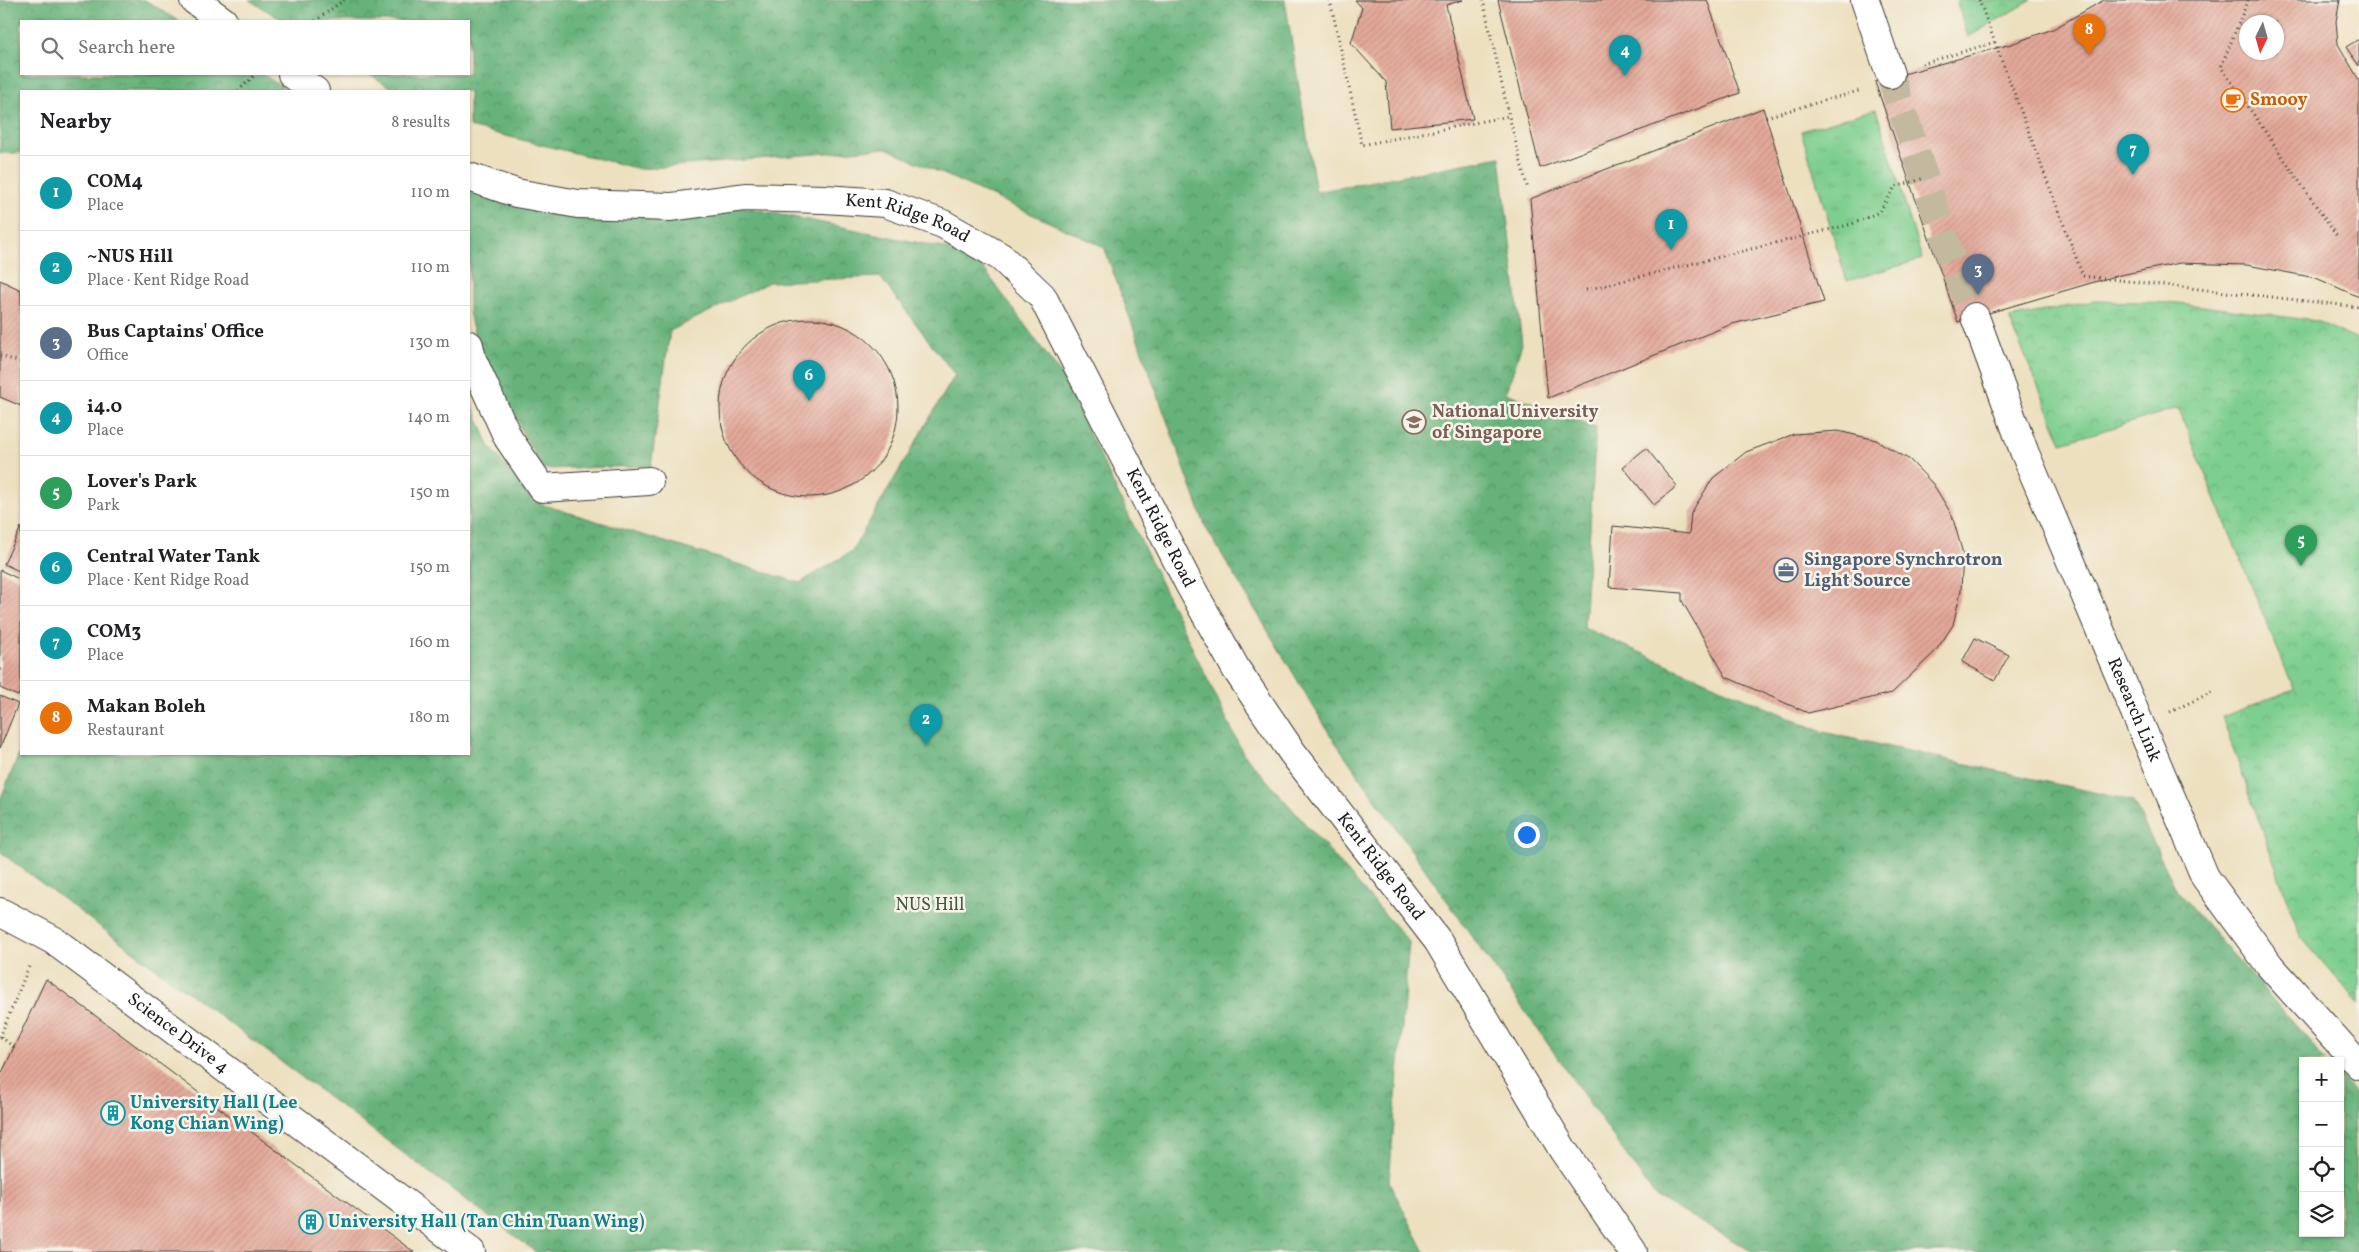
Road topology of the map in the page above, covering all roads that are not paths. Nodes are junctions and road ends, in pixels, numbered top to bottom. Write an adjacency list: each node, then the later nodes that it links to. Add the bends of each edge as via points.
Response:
1 (194, 0): 3 (street)
2 (1865, 0): 5 (street)
3 (221, 20)
4 (293, 75): 6 (street)
5 (1879, 81)
6 (313, 90)
7 (470, 177): 14 (street, Kent Ridge Road, via 516,193 578,204 672,206 745,197 886,204 943,224 1001,257 1042,296 1183,573 1236,668 1292,752 1438,941 1562,1150)
8 (1975, 317): 12 (street, Research Link, via 2028,460 2205,877 2270,966)
9 (470, 349): 10 (street, via 508,438 542,488)
10 (649, 481)
11 (0, 912): 13 (street, Science Drive 4, via 53,940)
12 (2359, 1065)
13 (472, 1252)
14 (1633, 1252)

